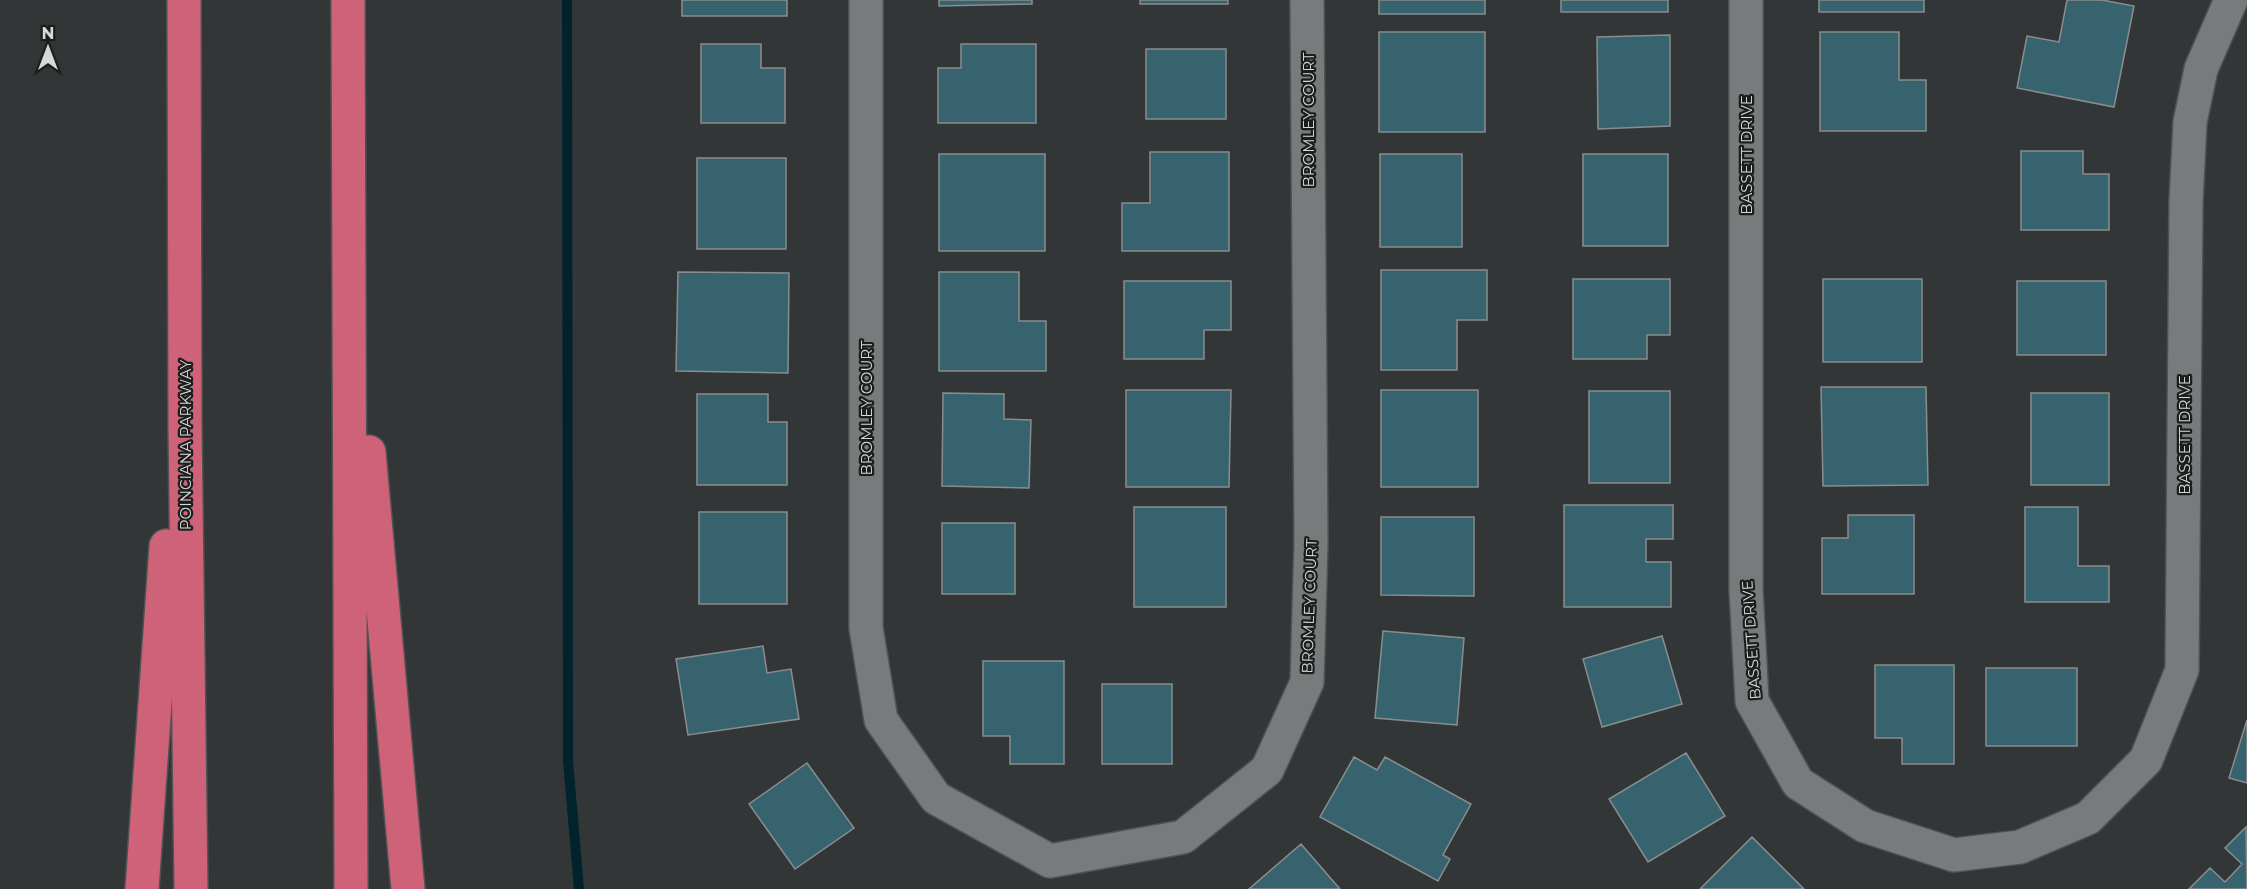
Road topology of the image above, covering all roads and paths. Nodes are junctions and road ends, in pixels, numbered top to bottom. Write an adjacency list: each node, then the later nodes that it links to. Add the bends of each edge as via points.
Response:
1 (184, 0): 8 (highway, POINCIANA PARKWAY)
2 (348, 0): 7 (highway)
3 (866, 0): 4 (street, BROMLEY COURT, via 866,628 880,720 936,798 1050,861 1183,837 1267,770 1307,682 1311,542)
4 (1307, 0)
5 (1746, 0): 6 (street, BASSETT DRIVE, via 1746,590 1752,701 1798,783 1865,826 1954,855 2020,847 2088,818 2146,760 2182,670 2190,122 2202,69)
6 (2231, 0)
7 (349, 235): 11 (highway); 12 (highway)
8 (184, 296): 9 (highway); 10 (highway, POINCIANA PARKWAY)
9 (142, 889)
10 (191, 889)
11 (351, 889)
12 (408, 889)

